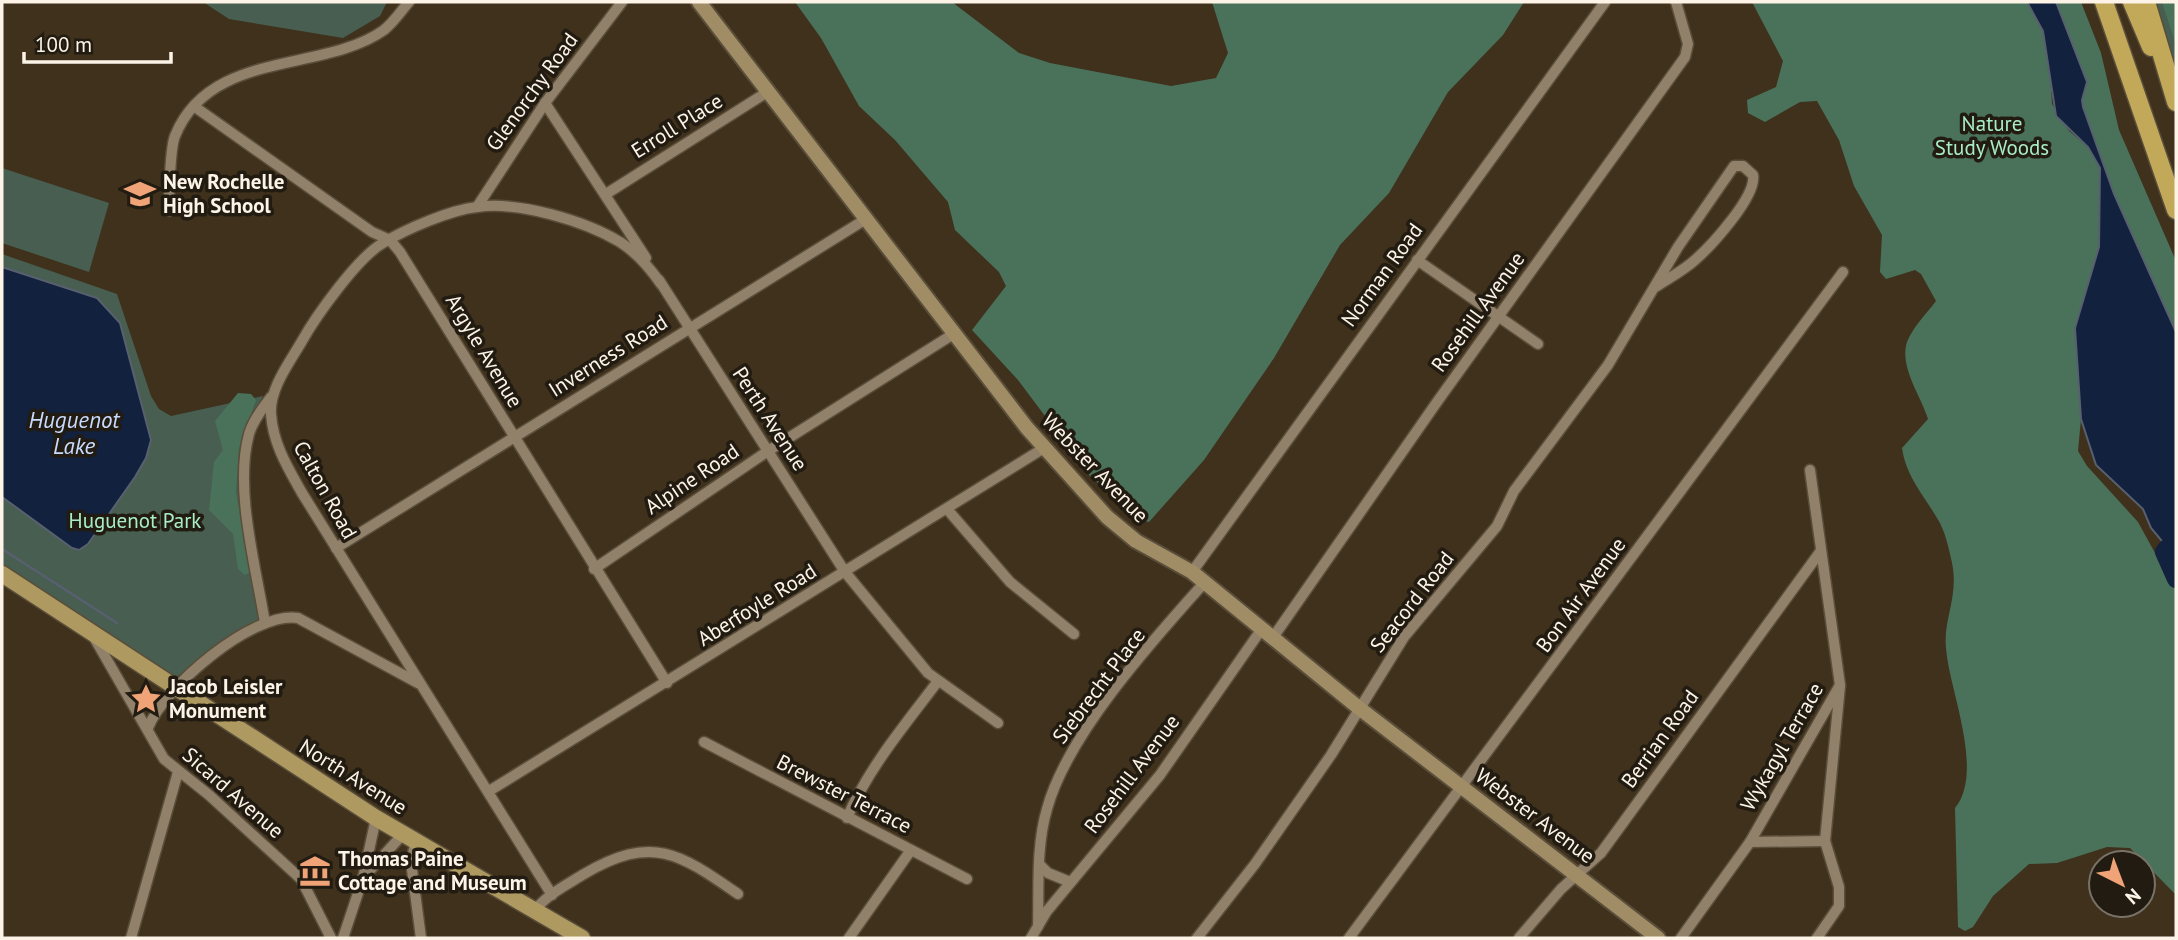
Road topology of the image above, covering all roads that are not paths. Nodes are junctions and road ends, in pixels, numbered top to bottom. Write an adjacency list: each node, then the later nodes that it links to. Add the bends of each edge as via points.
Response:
1 (407, 2): 12 (street, via 383,30 335,51 261,68 230,81)
2 (622, 2): 11 (street, Glenorchy Road)
3 (699, 2): 9 (street, Webster Avenue)
4 (1605, 2): 19 (street, Norman Road)
5 (1676, 2): 23 (street, Rosehill Avenue, via 1688,44 1685,57)
6 (2104, 2): 15 (highway)
7 (2132, 2): 10 (highway)
8 (2146, 2): 10 (highway)
9 (769, 91): 13 (street, Erroll Place); 17 (street, Webster Avenue)
10 (2175, 98)
11 (545, 103): 13 (street, Perth Avenue); 14 (street, Glenorchy Road)
12 (195, 107): 16 (street, via 174,139); 18 (street, Argyle Avenue, via 372,232)
13 (606, 194): 21 (street, Perth Avenue)
14 (477, 206): 18 (street, Calton Road); 21 (street, Calton Road, via 532,211 582,224 621,243)
15 (2176, 210)
16 (169, 211)
17 (866, 219): 24 (street, Inverness Road); 25 (street, Webster Avenue)
18 (390, 240): 27 (street, Calton Road, via 369,256 313,322); 28 (street, Argyle Avenue)
19 (1418, 260): 23 (street); 37 (street, Norman Road)
20 (1843, 272): 54 (street, Bon Air Avenue)
21 (662, 284): 24 (street, Perth Avenue)
22 (1654, 288): 22 (street, Seacord Road, via 1695,261 1734,217 1754,183 1753,175 1743,166 1734,166 1724,177); 49 (street, Seacord Road, via 1608,365 1514,491 1497,526 1404,637)
23 (1499, 317): 26 (street); 42 (street, Rosehill Avenue)
24 (689, 328): 28 (street, Inverness Road); 30 (street, Perth Avenue)
25 (955, 333): 29 (street, Webster Avenue); 30 (street, Alpine Road)
26 (1538, 344)
27 (276, 390): 33 (street, Calton Road, via 271,412 280,452); 40 (street, via 253,424 245,461 245,490)
28 (514, 438): 33 (street, Inverness Road); 35 (street, Argyle Avenue)
29 (1044, 448): 32 (street, Aberfoyle Road); 37 (street, Webster Avenue, via 1107,517 1136,541)
30 (768, 451): 35 (street, Alpine Road); 36 (street, Perth Avenue)
31 (1810, 470): 34 (street, Wykagyl Terrace)
32 (947, 509): 36 (street, Aberfoyle Road); 41 (street, via 1010,582)
33 (336, 548): 45 (street, Calton Road)
34 (1820, 552): 47 (street, Wykagyl Terrace); 63 (street, Berrian Road, via 1601,853)
35 (594, 569): 46 (street, Argyle Avenue)
36 (845, 572): 44 (street, Perth Avenue, via 895,636); 46 (street, Aberfoyle Road)
37 (1192, 572): 39 (street, Webster Avenue)
38 (2, 574): 43 (main road, North Avenue)
39 (1204, 583): 42 (street, Webster Avenue); 62 (street, Siebrecht Place, via 1098,713 1061,771 1046,812)
40 (265, 623): 45 (street, via 284,616 298,618); 48 (street, via 212,656)
41 (1074, 634)
42 (1266, 634): 49 (street, Webster Avenue); 66 (street, Rosehill Avenue, via 1160,775)
43 (94, 636): 48 (main road, North Avenue); 51 (street, Sicard Avenue)
44 (938, 681): 50 (street, Perth Avenue); 57 (street, via 859,790)
45 (418, 683): 55 (street, Calton Road)
46 (667, 683): 55 (street, Aberfoyle Road)
47 (1840, 685): 59 (street); 60 (street, Wykagyl Terrace)
48 (174, 688): 51 (street); 56 (main road, North Avenue)
49 (1359, 708): 54 (street, Webster Avenue); 78 (street, Seacord Road, via 1255,864)
50 (998, 723)
51 (148, 728): 53 (street, Sicard Avenue, via 158,752)
52 (705, 741): 57 (street, Brewster Terrace)
53 (178, 772): 71 (street); 72 (street, Sicard Avenue, via 301,880)
54 (1461, 787): 63 (street, Webster Avenue); 79 (street, Bon Air Avenue)
55 (489, 791): 68 (street, Calton Road)
56 (376, 818): 58 (main road, North Avenue); 64 (street)
57 (847, 818): 61 (street, Brewster Terrace)
58 (410, 837): 64 (street); 69 (main road, North Avenue); 74 (street)
59 (1825, 841): 60 (street); 83 (street, via 1840,896 1834,917)
60 (1750, 842): 82 (street, Wykagyl Terrace)
61 (911, 850): 65 (street, Brewster Terrace); 76 (street)
62 (1040, 865): 66 (street); 70 (street, Siebrecht Place)
63 (1577, 875): 80 (street, Berrian Road); 81 (street, Webster Avenue)
64 (363, 878): 73 (street)
65 (967, 879)
66 (1070, 883): 70 (street, Rosehill Avenue)
67 (738, 894): 68 (street, via 691,861 648,851 605,862)
68 (552, 895): 69 (street)
69 (536, 909): 75 (main road, North Avenue)
70 (1038, 926): 77 (street, Rosehill Avenue)
71 (131, 938)
72 (331, 938)
73 (343, 938)
74 (421, 938)
75 (582, 938)
76 (849, 938)
77 (1031, 938)
78 (1197, 938)
79 (1349, 938)
80 (1519, 938)
81 (1658, 938)
82 (1681, 938)
83 (1817, 938)

